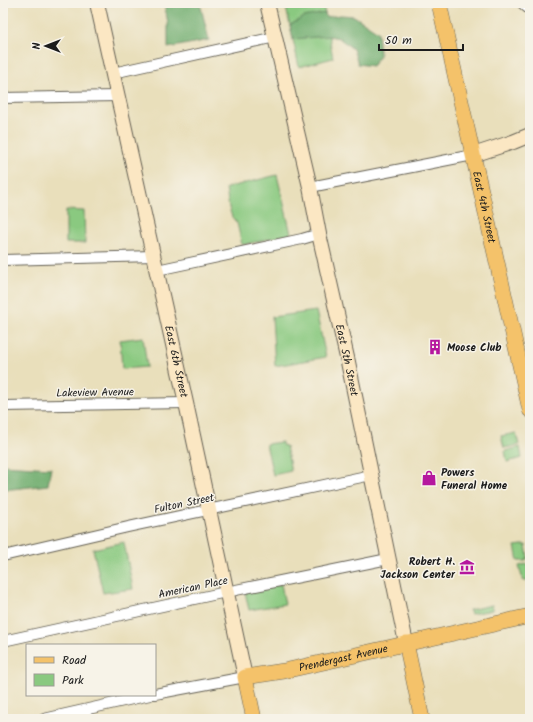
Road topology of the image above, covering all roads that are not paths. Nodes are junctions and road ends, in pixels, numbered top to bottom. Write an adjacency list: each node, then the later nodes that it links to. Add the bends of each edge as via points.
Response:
1 (97, 3): 7 (street, East 6th Street)
2 (267, 3): 6 (street, East 5th Street)
3 (439, 3): 11 (main road, East 4th Street)
4 (522, 3): 5 (street)
5 (530, 10)
6 (275, 37): 7 (street); 12 (street, East 5th Street)
7 (113, 73): 8 (street, East 6th Street)
8 (118, 96): 9 (street); 14 (street, East 6th Street)
9 (3, 98)
10 (530, 135): 11 (street)
11 (473, 155): 12 (street); 19 (main road, East 4th Street)
12 (310, 187): 13 (street, East 5th Street)
13 (319, 234): 16 (street); 20 (street, East 5th Street)
14 (154, 256): 15 (street); 16 (street, East 6th Street)
15 (3, 260)
16 (163, 269): 17 (street, East 6th Street)
17 (186, 402): 18 (street, Lakeview Avenue); 21 (street, East 6th Street)
18 (3, 406)
19 (530, 410)
20 (371, 475): 21 (street, Fulton Street); 23 (street, East 5th Street)
21 (209, 510): 22 (street, Fulton Street); 24 (street, East 6th Street)
22 (3, 556)
23 (388, 559): 24 (street, American Place); 27 (street, East 5th Street)
24 (226, 592): 26 (street, American Place); 28 (street, East 6th Street)
25 (530, 616): 27 (main road, Prendergast Avenue)
26 (3, 641)
27 (406, 643): 28 (main road, Prendergast Avenue, via 284,671); 33 (main road, East 5th Street)
28 (245, 677): 29 (street, Prendergast Avenue); 32 (main road, East 6th Street)
29 (156, 694)
30 (146, 696): 31 (street)
31 (44, 719)
32 (254, 719)
33 (422, 719)

